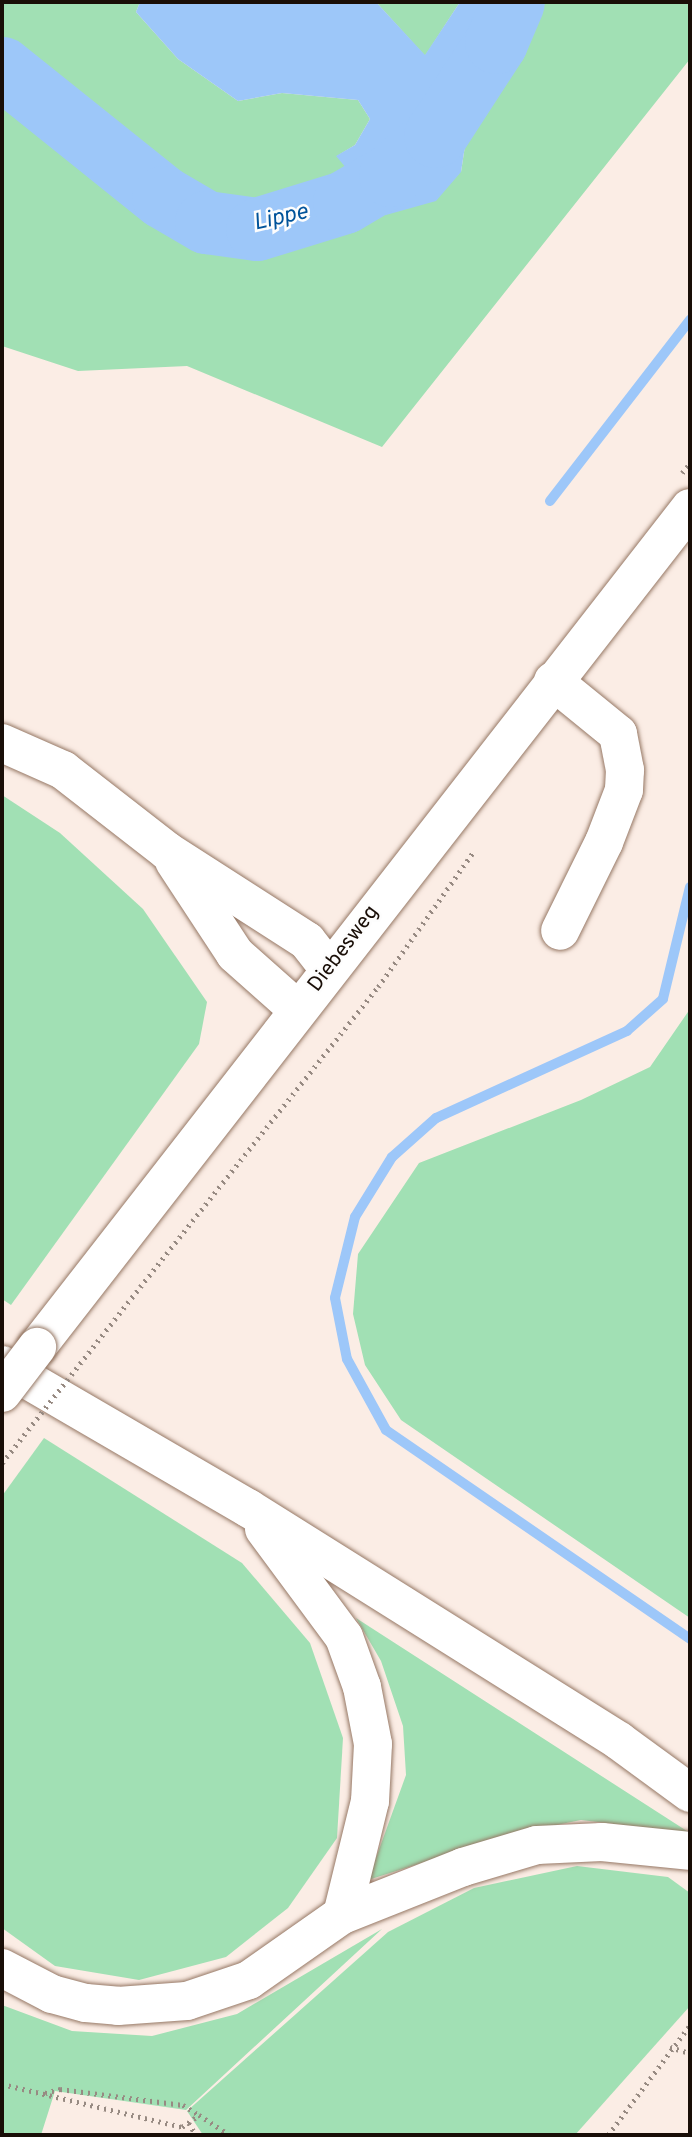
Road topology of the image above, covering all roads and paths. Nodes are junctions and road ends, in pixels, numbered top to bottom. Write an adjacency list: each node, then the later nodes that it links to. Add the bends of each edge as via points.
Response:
1 (690, 508): 2 (main road, Diebesweg)
2 (553, 681): 6 (main road, via 618,734 625,770 604,842); 7 (main road, Diebesweg)
3 (2, 743): 5 (main road, via 63,770)
4 (479, 844): 11 (path, bridge, via 378,987)
5 (167, 851): 7 (main road, via 307,941); 8 (main road, via 235,954)
6 (560, 931)
7 (329, 968): 8 (main road, Diebesweg)
8 (298, 1010): 10 (main road, Diebesweg, bridge)
9 (2, 1365): 12 (main road)
10 (2, 1393)
11 (2, 1463)
12 (248, 1508): 13 (main road, via 618,1741); 15 (main road, via 344,1637 362,1687 373,1744 370,1801)
13 (690, 1793)
14 (690, 1851): 15 (main road, via 602,1842 537,1845 463,1867)
15 (342, 1915): 16 (main road, via 249,1980 187,2001 118,2006 86,2003 52,1994)
16 (2, 1968)
17 (690, 2025): 18 (path)
18 (670, 2047): 19 (path); 26 (path)
19 (690, 2053)
20 (2, 2084): 21 (path)
21 (45, 2093): 22 (path, via 60,2089 183,2105); 23 (path, via 58,2102 170,2125)
22 (199, 2115): 23 (path); 25 (path)
23 (189, 2123): 24 (path)
24 (196, 2135)
25 (230, 2135)
26 (608, 2135)

